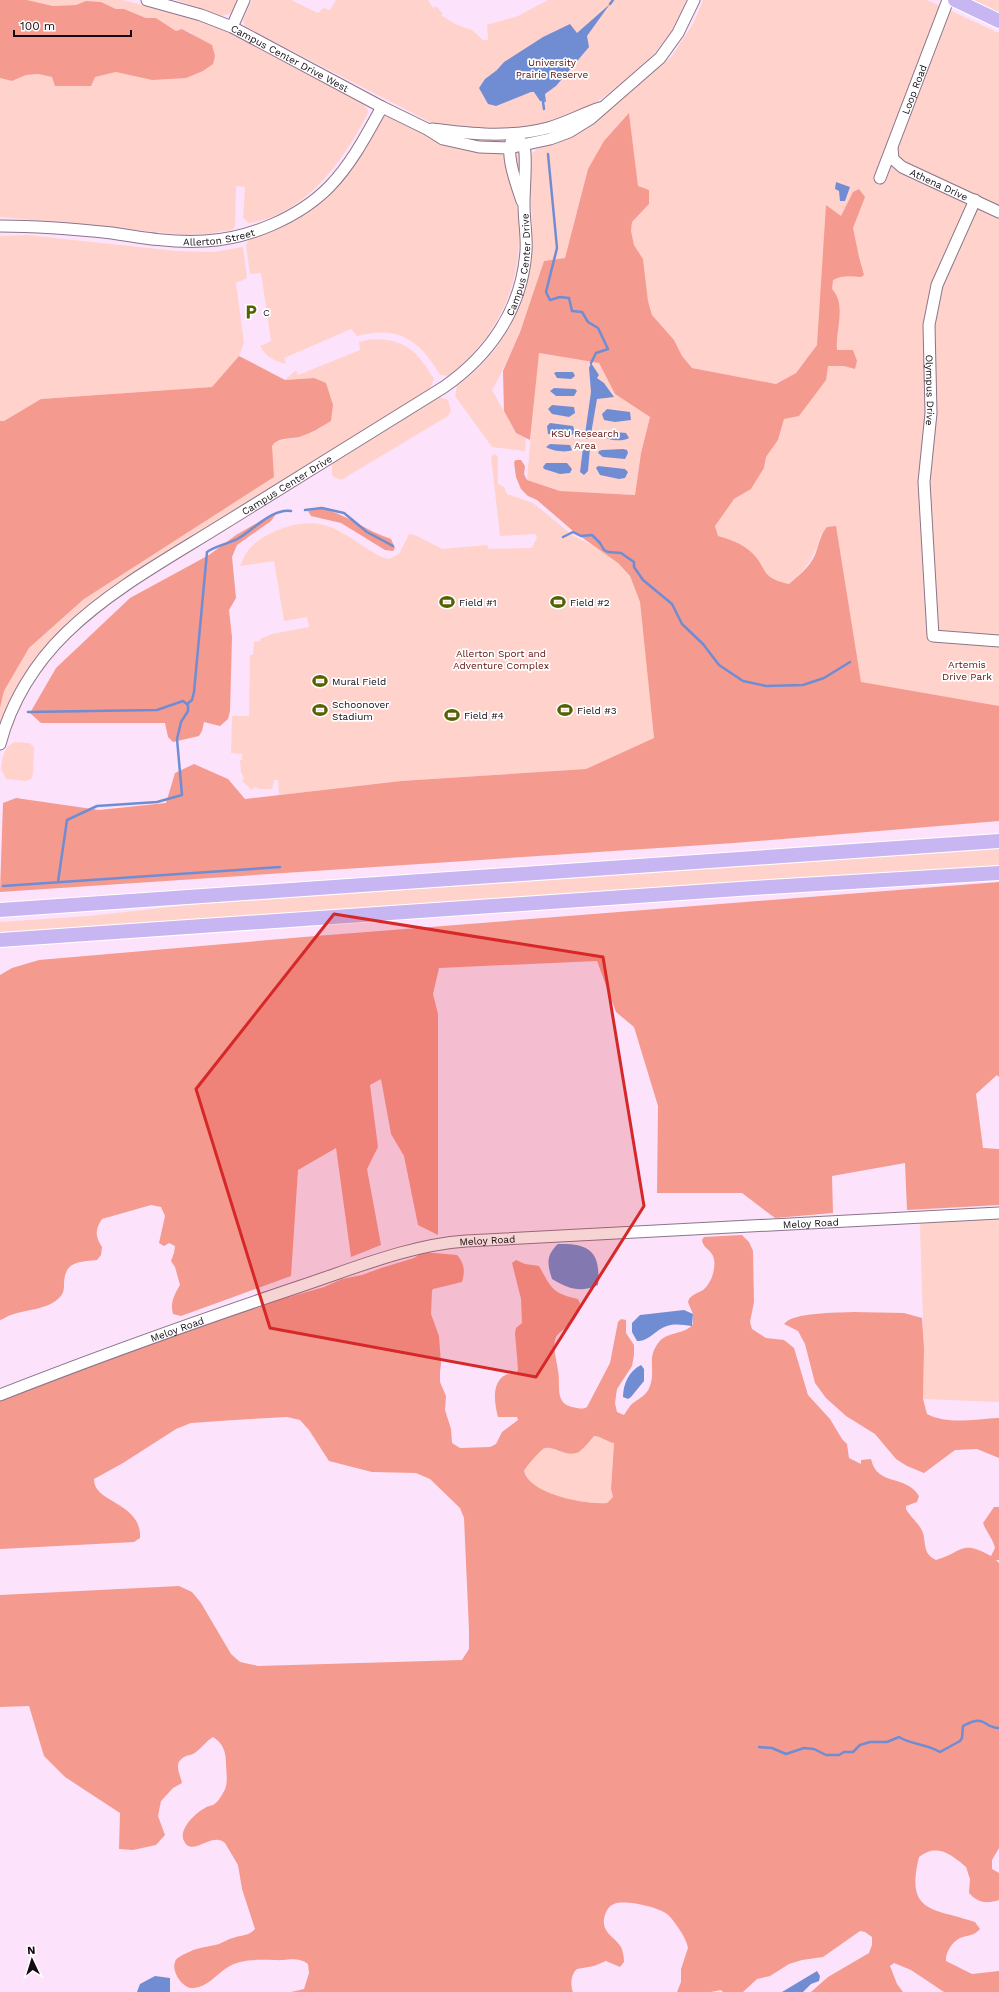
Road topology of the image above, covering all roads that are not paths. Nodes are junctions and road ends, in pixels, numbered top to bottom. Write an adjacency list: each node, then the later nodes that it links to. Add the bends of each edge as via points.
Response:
1 (147, 0): 7 (street, Campus Center Drive West)
2 (244, 0): 7 (street)
3 (694, 0): 9 (street, via 678,33 660,58)
4 (948, 0): 13 (street, Loop Road)
5 (955, 0): 6 (main road)
6 (999, 20)
7 (232, 27): 8 (street, Campus Center Drive West)
8 (382, 107): 10 (street, Campus Center Drive West); 19 (street, Allerton Street, via 355,154 331,185 299,209 253,231 227,238 187,242 72,229)
9 (603, 107): 11 (street, Campus Center Drive West, via 562,123); 12 (street, via 590,120 569,132)
10 (427, 129): 11 (street, Campus Center Drive West, via 466,134); 14 (street, Campus Center Drive West, via 443,139 462,144)
11 (515, 134): 12 (street); 14 (street)
12 (524, 146): 14 (street); 17 (street, Campus Center Drive)
13 (892, 147): 15 (street, Loop Road); 16 (street, Athena Drive, via 893,159 902,167)
14 (509, 148): 17 (street, Campus Center Drive)
15 (880, 178)
16 (974, 200): 18 (street, Athena Drive); 20 (street, Olympus Drive, via 937,284 929,325 931,413 924,482 933,636)
17 (524, 205): 21 (street, Campus Center Drive, via 526,252 520,282 512,307 497,337 483,354 444,387 154,568 95,608 66,633 35,670 15,704)
18 (999, 212)
19 (0, 226)
20 (999, 641)
21 (0, 744)
22 (999, 841): 24 (main road)
23 (999, 873): 25 (main road)
24 (0, 910)
25 (0, 940)
26 (999, 1213): 27 (street, Meloy Road, via 466,1241 429,1246 198,1321)
27 (0, 1395)

